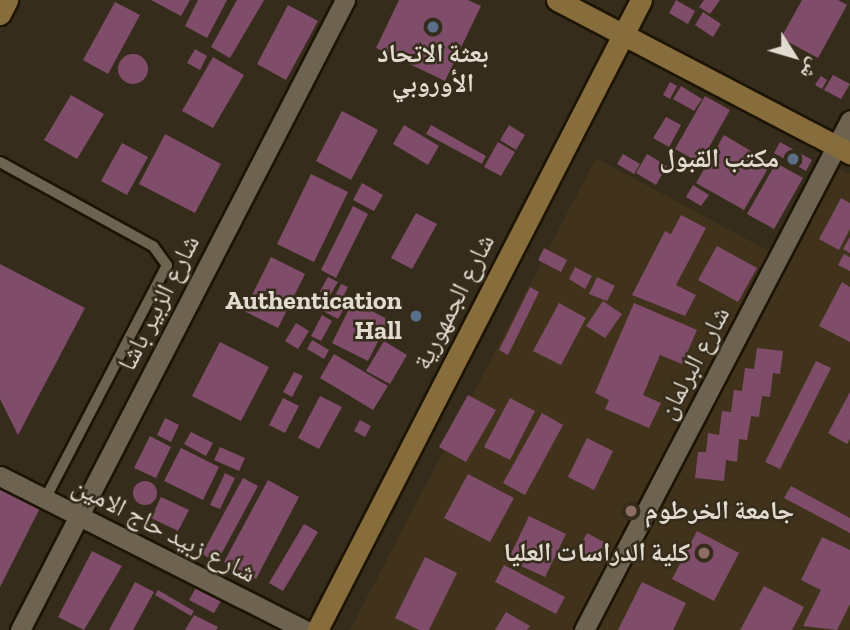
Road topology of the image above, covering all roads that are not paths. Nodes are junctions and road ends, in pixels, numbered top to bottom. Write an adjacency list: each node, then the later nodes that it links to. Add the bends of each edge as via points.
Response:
1 (7, 0): 5 (main road)
2 (345, 0): 12 (street, شارع الزبير باشا)
3 (557, 0): 6 (main road)
4 (641, 0): 6 (main road, شارع الجمهورية)
5 (0, 14)
6 (622, 35): 8 (main road); 15 (main road, شارع الجمهورية)
7 (850, 120): 8 (street, شارع البرلمان)
8 (843, 150): 16 (street, شارع البرلمان)
9 (0, 162): 11 (lane, via 153,246 167,265)
10 (0, 476): 11 (street, شارع زبيد حاج الامين)
11 (45, 499): 12 (street, شارع زبيد حاج الامين)
12 (78, 517): 13 (street, شارع الزبير باشا); 14 (street, شارع زبيد حاج الامين)
13 (20, 630)
14 (305, 630)
15 (317, 630)
16 (584, 630)

